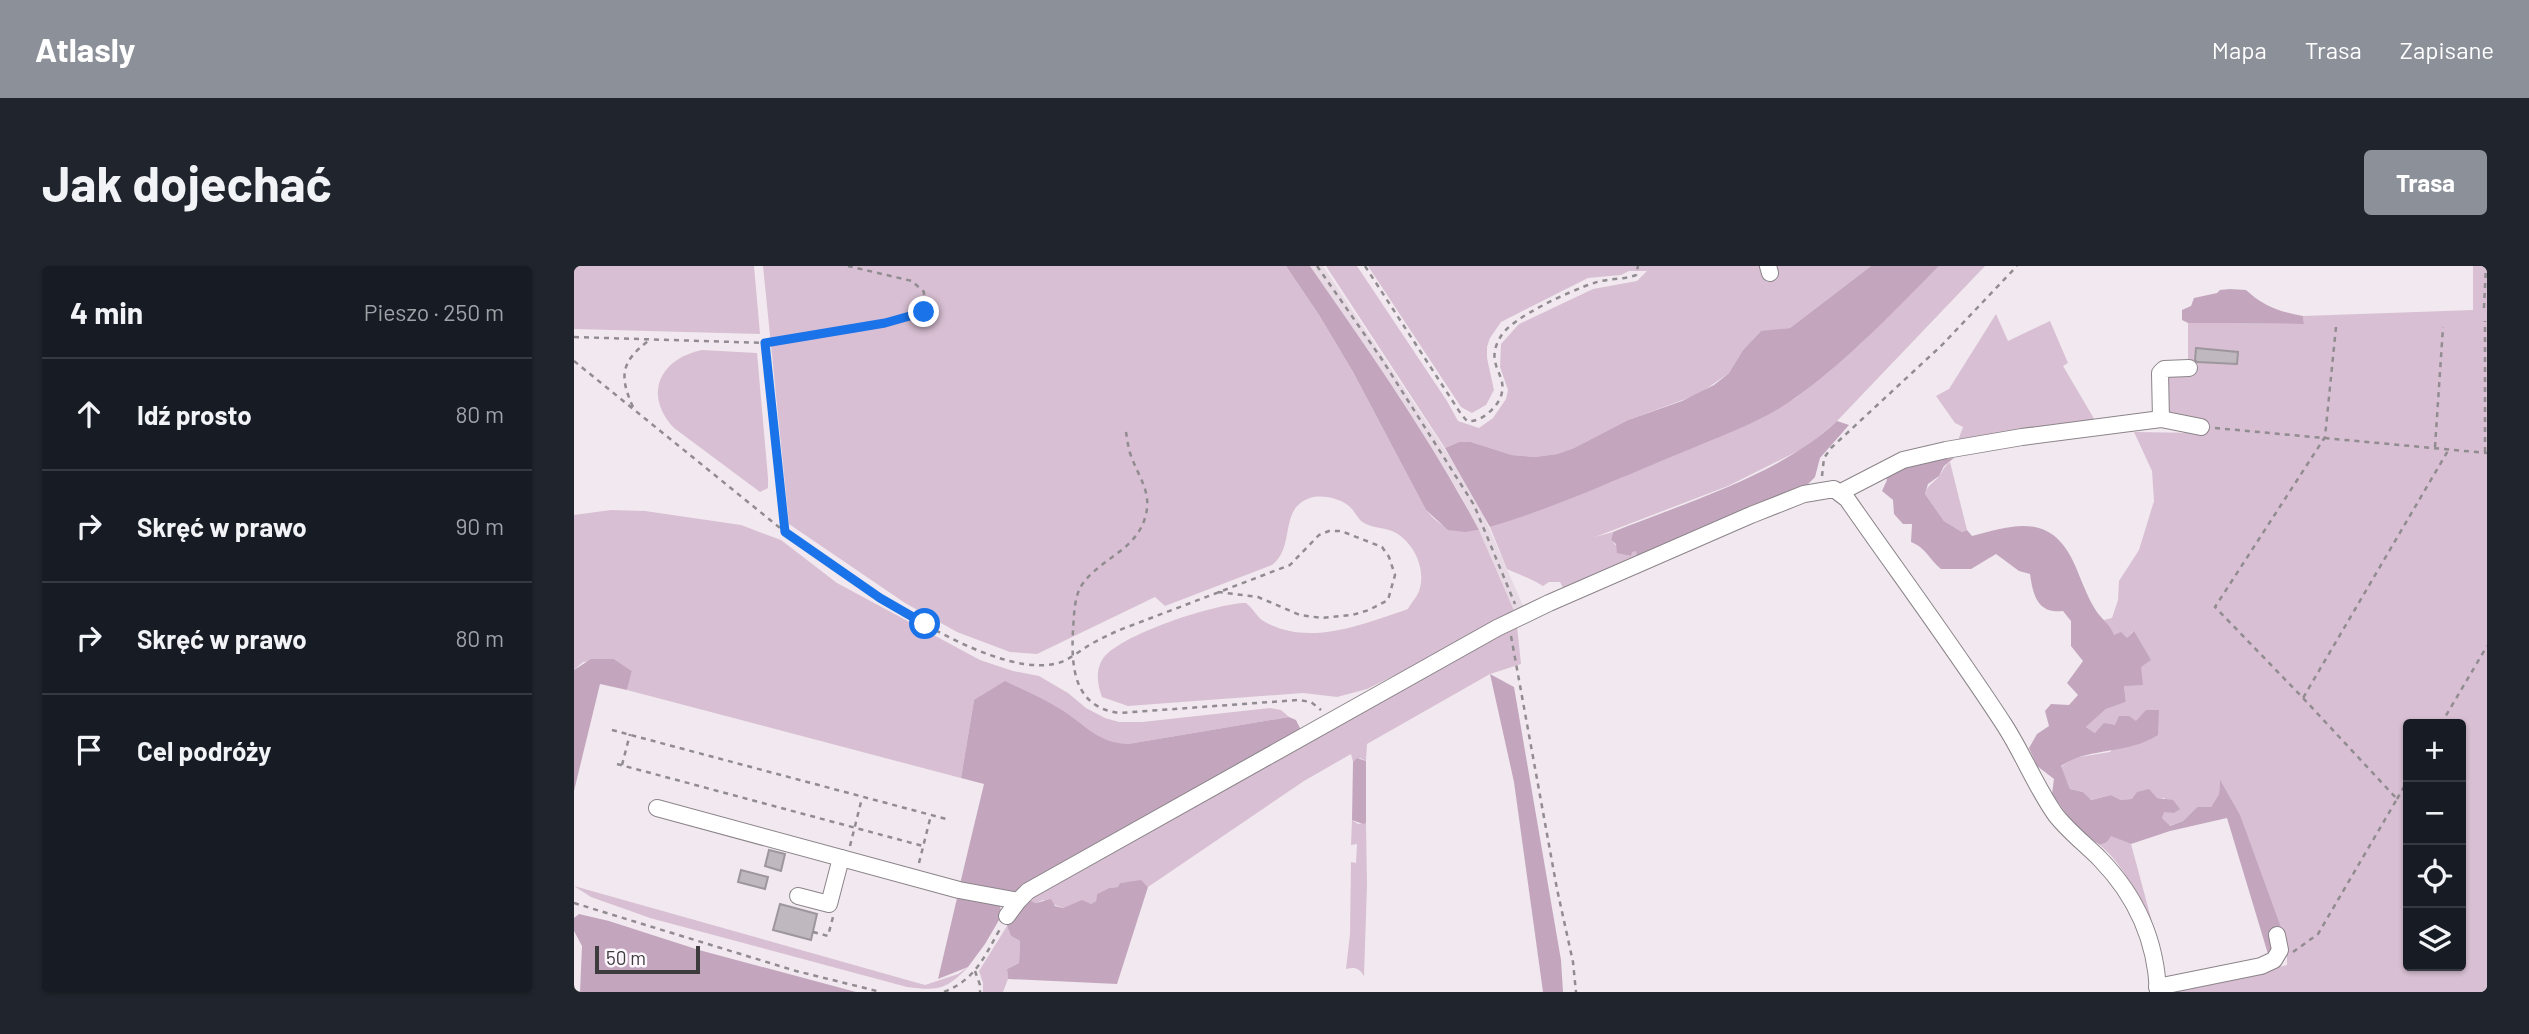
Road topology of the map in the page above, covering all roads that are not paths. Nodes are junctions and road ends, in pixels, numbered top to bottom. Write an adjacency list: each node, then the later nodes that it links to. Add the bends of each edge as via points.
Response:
1 (2189, 368): 2 (lane, via 2160,373)
2 (2161, 419): 3 (lane); 4 (lane, via 1917,456)
3 (2201, 427)
4 (1841, 492): 8 (lane, via 1823,489 1804,494 1515,620 1028,891); 11 (lane, via 2005,726 2057,816 2131,898 2151,942)
5 (657, 808): 6 (lane)
6 (841, 858): 7 (lane, via 829,904); 8 (lane)
7 (798, 897)
8 (1018, 901): 9 (lane)
9 (1007, 916)
10 (2277, 935): 11 (lane, via 2280,950 2274,960 2261,966)
11 (2157, 989)

